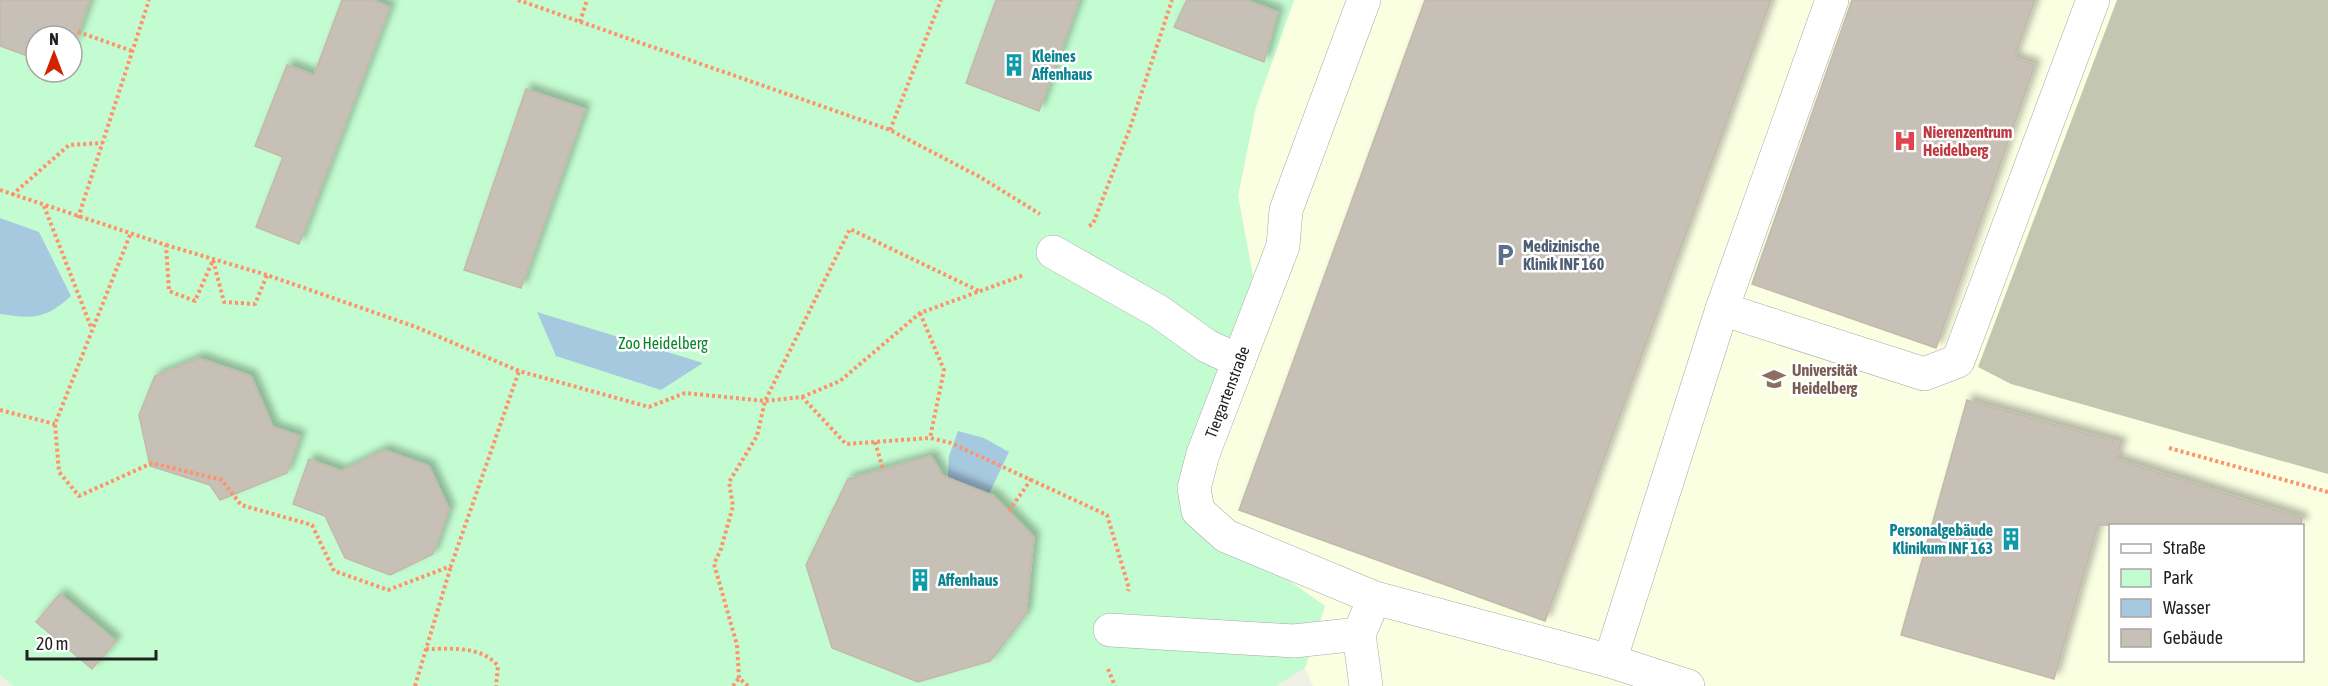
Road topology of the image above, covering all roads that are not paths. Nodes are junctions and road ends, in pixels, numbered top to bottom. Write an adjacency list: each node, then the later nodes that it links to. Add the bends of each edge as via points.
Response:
1 (1364, 0): 6 (street, Tiergartenstraße, via 1286,210 1283,246)
2 (1832, 0): 5 (street)
3 (2093, 0): 5 (street, via 1958,361 1924,374)
4 (1053, 252): 6 (street, via 1158,311 1207,346)
5 (1722, 309): 10 (street)
6 (1239, 361): 7 (street, Tiergartenstraße, via 1203,454 1194,488 1198,511 1226,536)
7 (1375, 598): 9 (street); 10 (street, Tiergartenstraße)
8 (1110, 630): 9 (street, via 1294,641)
9 (1359, 634): 11 (street)
10 (1610, 661): 12 (street, Tiergartenstraße)
11 (1366, 686)
12 (1688, 686)

